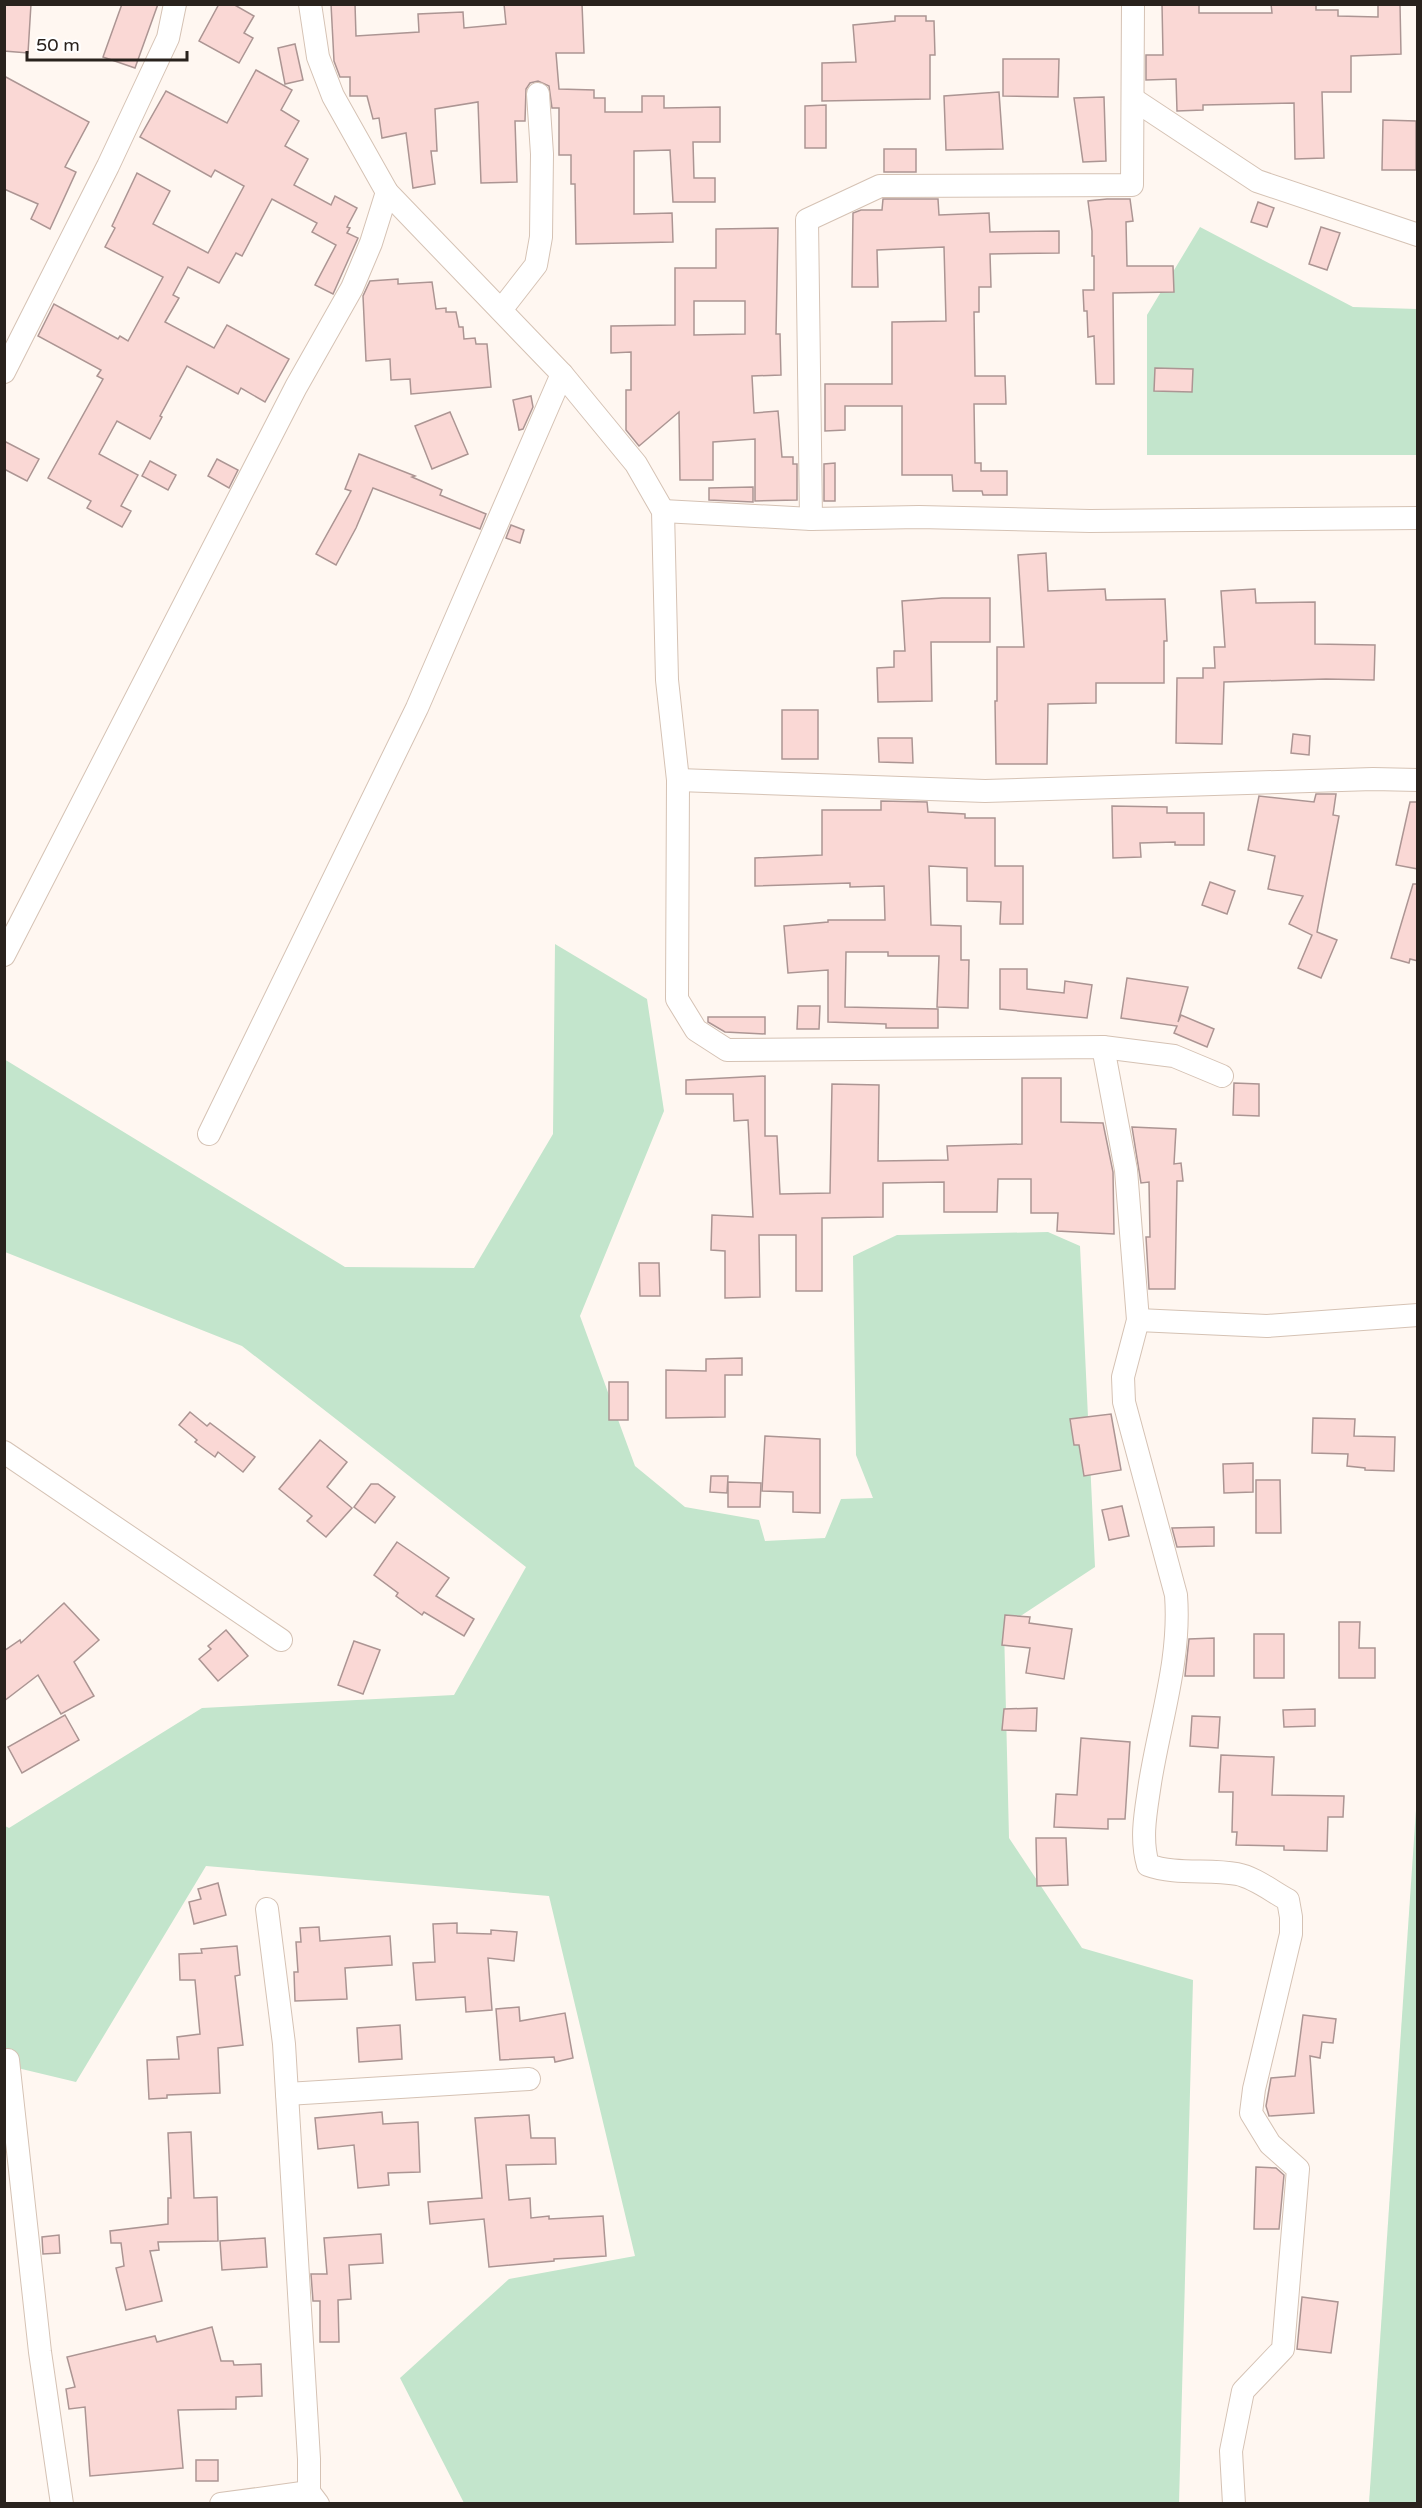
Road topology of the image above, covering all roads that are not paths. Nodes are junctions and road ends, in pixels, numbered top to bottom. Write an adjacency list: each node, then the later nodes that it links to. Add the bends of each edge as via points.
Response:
1 (175, 4): 9 (street, via 168,38)
2 (310, 4): 6 (street, via 318,57 333,96)
3 (1134, 4): 5 (street)
4 (538, 94): 8 (street, via 541,237 536,265)
5 (1133, 99): 7 (street, via 1257,181); 13 (street, via 1132,185 880,186 807,220)
6 (387, 192): 8 (street); 16 (street, via 352,288 285,408)
7 (1418, 235)
8 (501, 310): 10 (street)
9 (4, 372)
10 (561, 374): 11 (street, via 636,464); 19 (street, via 417,708)
11 (663, 511): 13 (street); 14 (street, via 667,680)
12 (1418, 518): 13 (street)
13 (811, 519)
14 (678, 780): 15 (street, via 985,791); 17 (street, via 677,999 699,1033 727,1050)
15 (1418, 780)
16 (4, 955)
17 (1103, 1047): 18 (street, via 1174,1056); 21 (street, via 1126,1170)
18 (1222, 1076)
19 (209, 1134)
20 (1418, 1315): 21 (street, via 1267,1326)
21 (1138, 1320): 31 (street, via 1123,1377 1124,1402 1176,1595 1178,1618 1143,1847 1148,1865 1161,1870 1240,1875 1288,1900 1291,1917 1291,1934 1251,2113 1270,2144 1298,2169 1288,2305 1283,2349 1243,2391 1231,2451)
22 (4, 1452): 23 (street)
23 (281, 1640)
24 (267, 1909): 27 (street)
25 (8, 2061): 29 (street, via 40,2352)
26 (529, 2079): 27 (street)
27 (287, 2094): 28 (street)
28 (313, 2498): 30 (street)
29 (62, 2504)
30 (221, 2504)
31 (1234, 2504)

